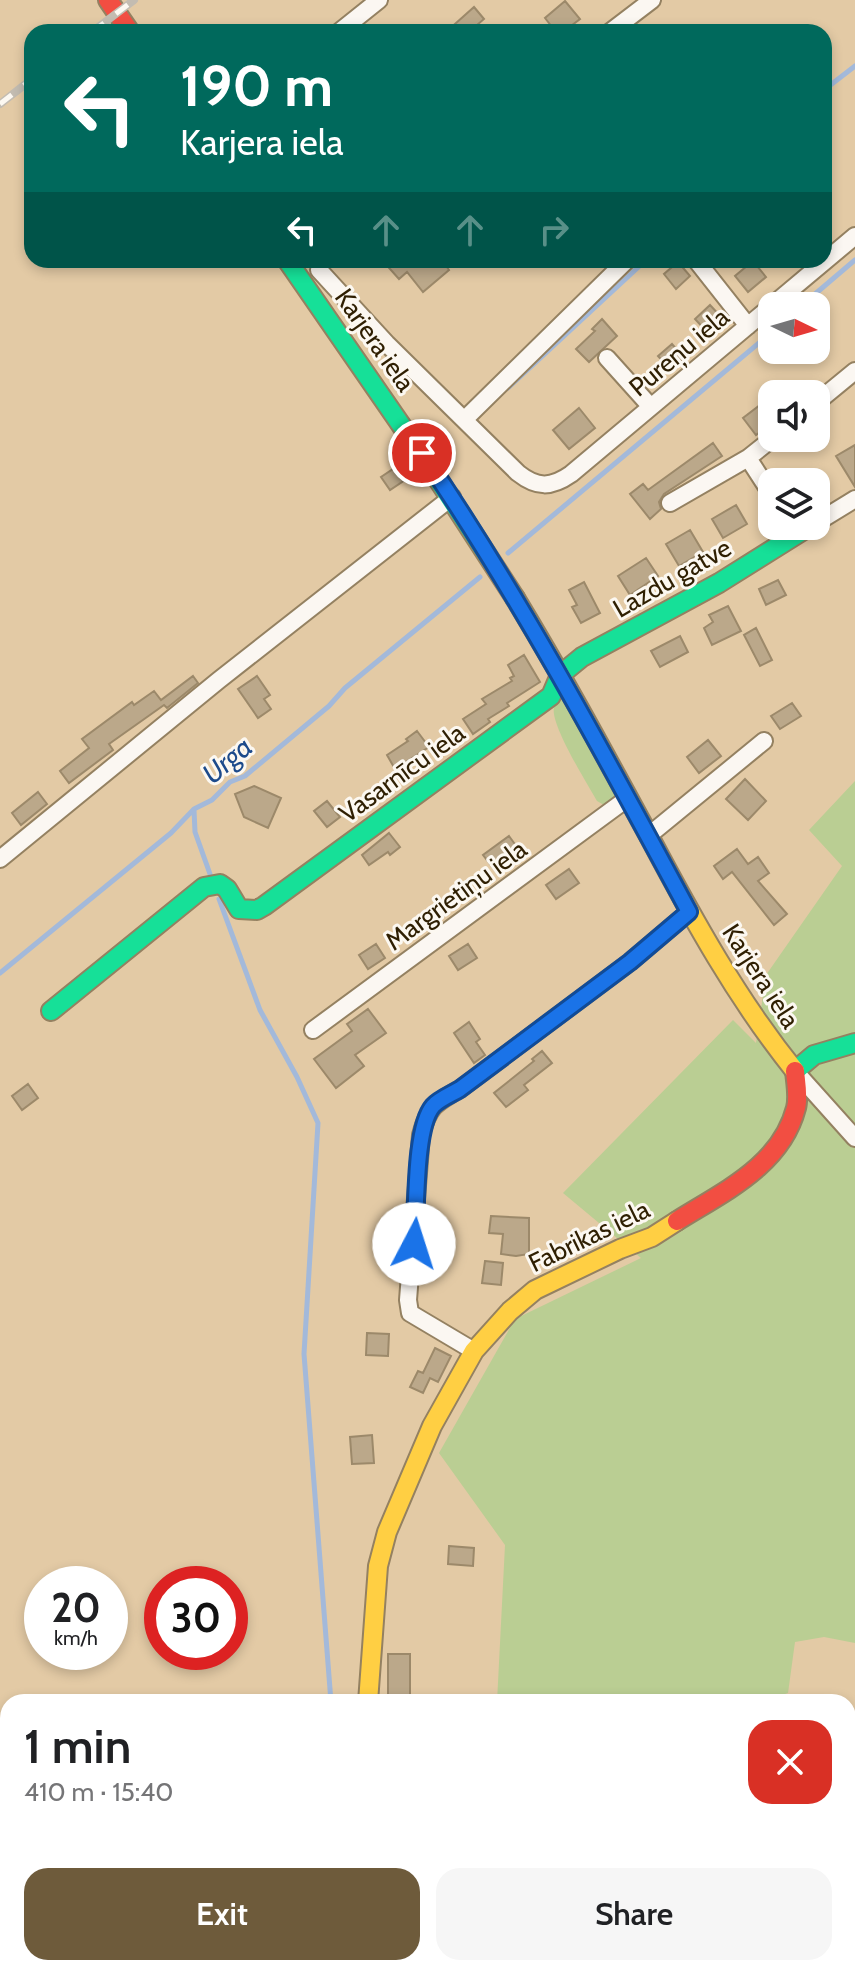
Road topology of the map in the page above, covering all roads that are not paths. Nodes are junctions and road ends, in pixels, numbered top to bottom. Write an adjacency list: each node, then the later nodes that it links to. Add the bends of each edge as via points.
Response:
1 (108, 0): 4 (street)
2 (379, 0): 5 (street)
3 (652, 0): 6 (street)
4 (124, 24)
5 (349, 24)
6 (620, 24)
7 (855, 236): 8 (street, Pureņu iela)
8 (832, 251)
9 (292, 268): 15 (street, Karjera iela)
10 (321, 268): 15 (street)
11 (327, 268): 21 (street, via 387,344)
12 (619, 268): 21 (street)
13 (702, 268): 16 (street)
14 (812, 268): 16 (street, Pureņu iela)
15 (302, 282): 25 (street, Karjera iela)
16 (748, 326): 20 (street, Pureņu iela)
17 (607, 358): 20 (street)
18 (855, 371): 19 (street)
19 (830, 392)
20 (651, 407): 21 (street, Pureņu iela, via 549,486 528,481)
21 (465, 419)
22 (758, 450): 23 (street)
23 (748, 458): 24 (street); 27 (street)
24 (758, 473)
25 (452, 497): 30 (street, Karjera iela); 34 (street)
26 (855, 499): 28 (street)
27 (670, 503)
28 (830, 514)
29 (784, 540): 30 (street, Lazdu gatve, via 719,583 582,657)
30 (560, 675): 32 (street, Karjera iela); 36 (street, Vasarnīcu iela, via 551,696 264,906 239,909 220,884 204,887)
31 (764, 741): 33 (street)
32 (628, 798): 33 (street, Karjera iela); 37 (street, Margrietiņu iela)
33 (648, 836): 35 (street, Karjera iela)
34 (0, 859)
35 (689, 912): 39 (street, Karjera iela, via 751,1014); 41 (street, via 618,972 435,1104 426,1117 410,1313)
36 (51, 1011)
37 (313, 1030)
38 (855, 1043): 39 (street, via 814,1055)
39 (795, 1071): 40 (street, Karjera iela); 41 (street, Fabrikas iela, via 797,1106 784,1138 754,1173 652,1237 535,1290)
40 (855, 1138)
41 (474, 1351): 42 (street, Fabrikas iela, via 423,1443 387,1532 378,1566)
42 (369, 1694)

